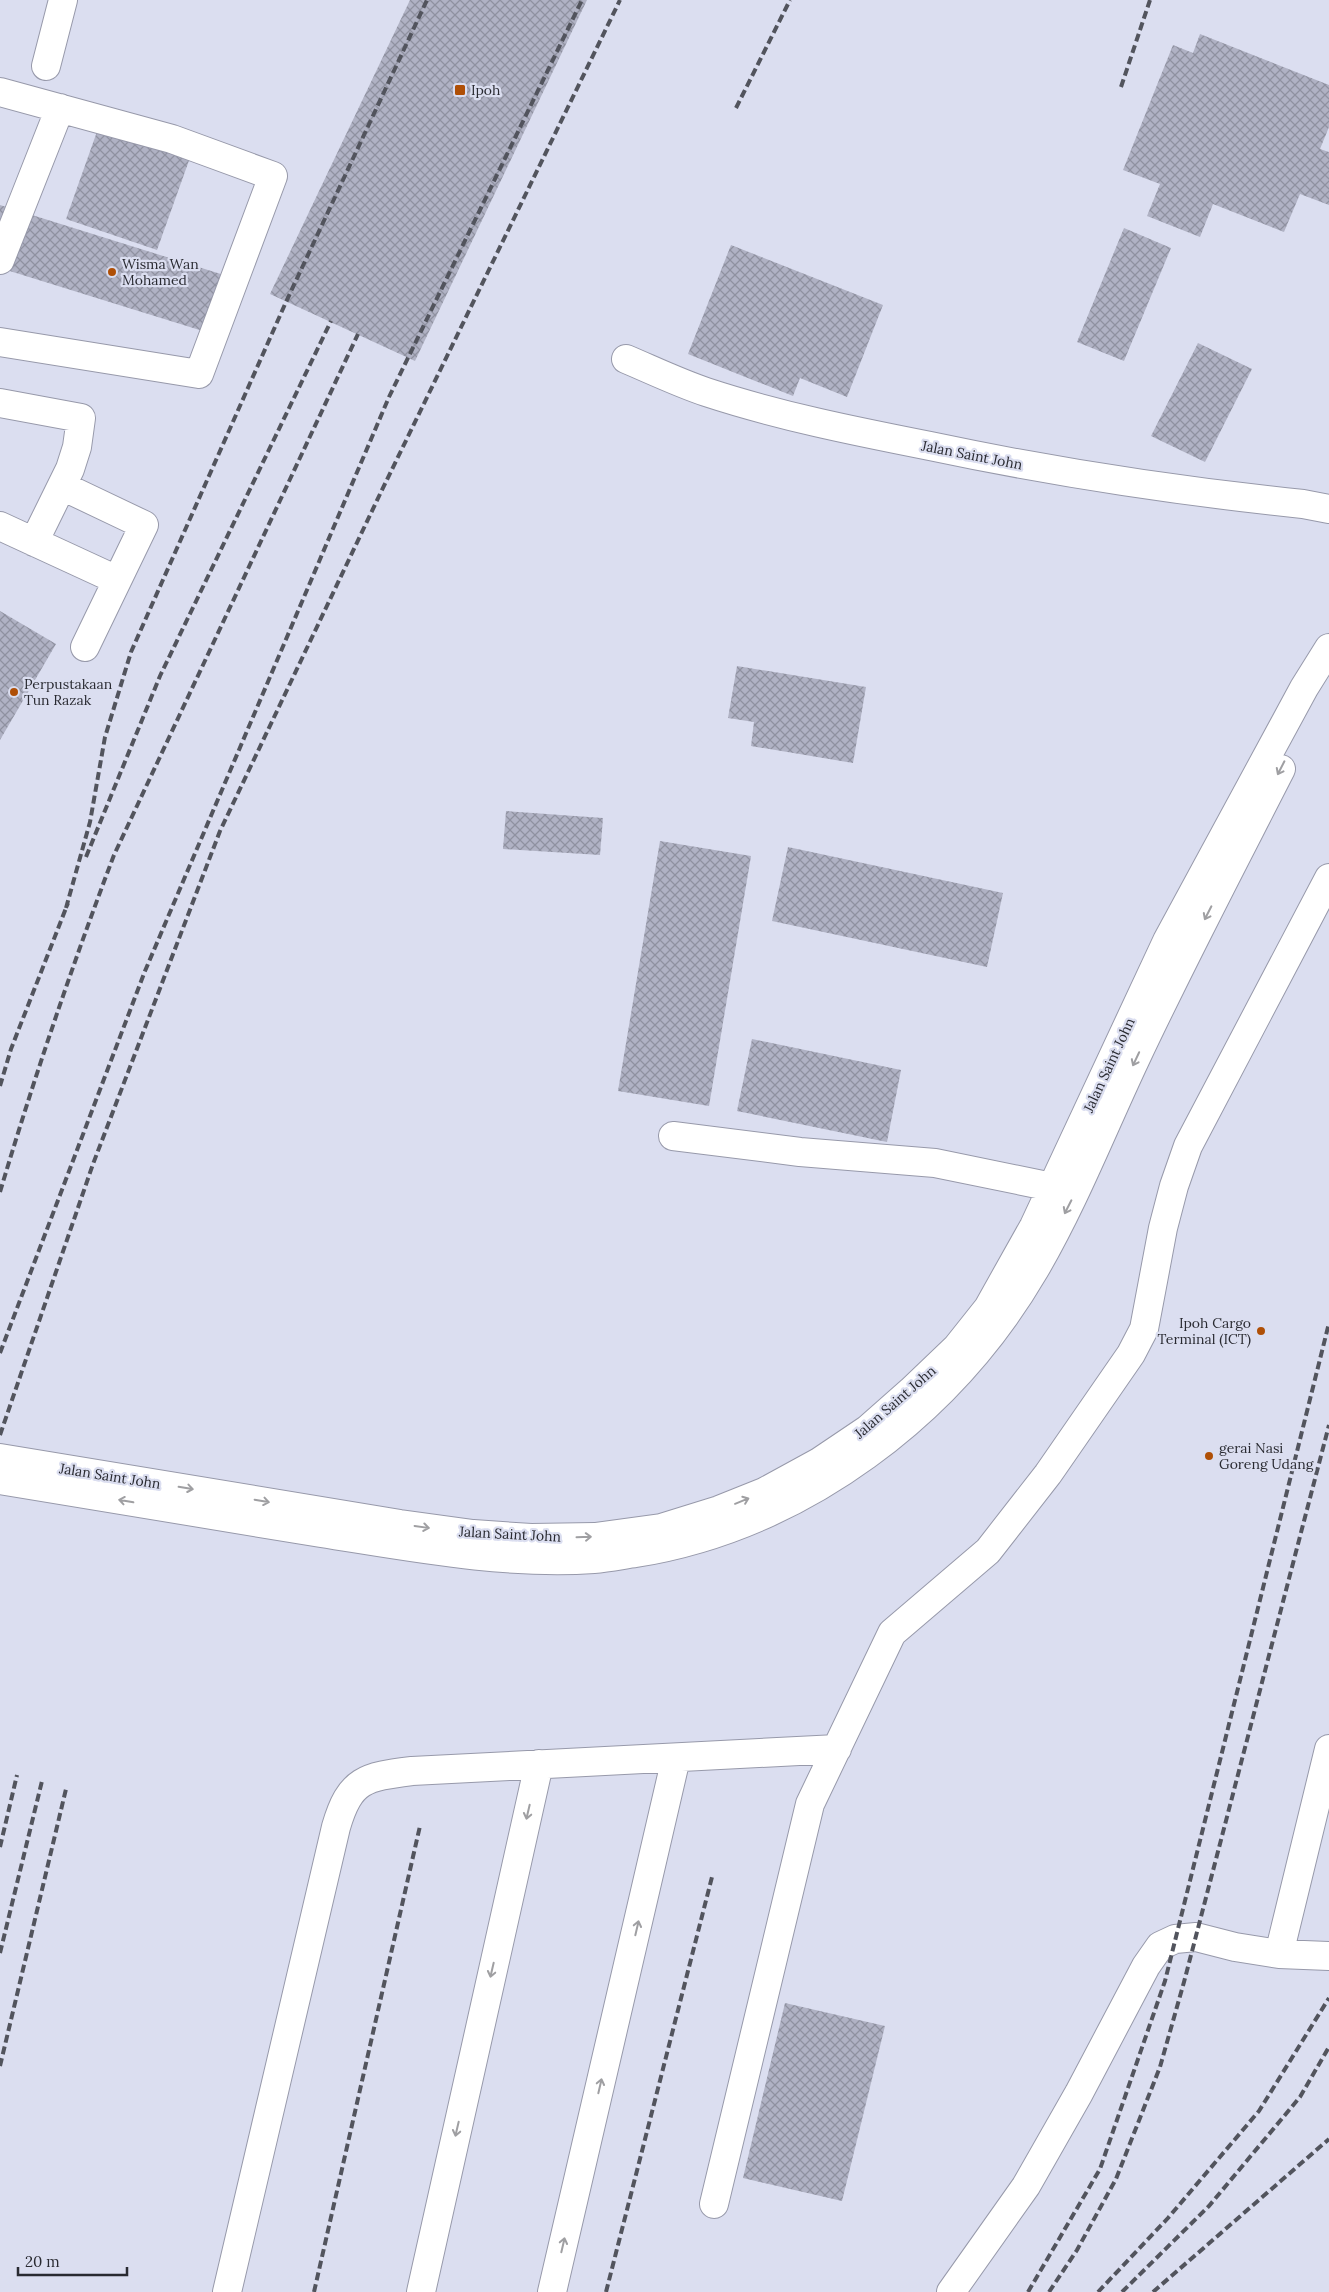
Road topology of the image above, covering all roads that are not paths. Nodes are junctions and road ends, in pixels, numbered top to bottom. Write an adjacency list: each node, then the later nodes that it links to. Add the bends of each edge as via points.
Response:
1 (63, 0): 2 (street)
2 (46, 66)
3 (0, 92): 4 (street)
4 (60, 108): 5 (street); 6 (street, via 172,139 273,176 199,374)
5 (0, 260)
6 (0, 342)
7 (626, 358): 10 (street, Jalan Saint John, via 704,391 840,428 1111,480)
8 (0, 403): 9 (street, via 81,418 77,447)
9 (62, 486): 12 (street); 13 (street, via 144,525)
10 (1329, 509)
11 (0, 526): 12 (street)
12 (34, 542): 13 (street)
13 (117, 580): 14 (street)
14 (85, 647)
15 (1329, 648): 19 (street, Jalan Saint John, via 1304,688 1168,941)
16 (1329, 679): 22 (street, Jalan Saint John, one-way to 22, via 1189,951 1073,1197 1033,1272 972,1360 925,1407 832,1480 774,1510 725,1530 667,1548 596,1559 474,1555)
17 (1329, 878): 23 (street, via 1188,1146 1163,1228 1144,1329 1132,1354 1048,1474 988,1551 892,1633)
18 (673, 1136): 19 (street, via 800,1152 935,1163)
19 (1052, 1187): 22 (street, Jalan Saint John, one-way to 19, via 531,1538 595,1536 661,1528 719,1510 764,1492 819,1462 868,1429 957,1347 988,1308)
20 (0, 1458): 22 (street, Jalan Saint John, one-way to 22)
21 (0, 1480): 22 (street, Jalan Saint John, one-way to 21)
22 (211, 1504)
23 (837, 1749): 25 (street); 29 (street, via 810,1804)
24 (1329, 1750): 27 (street)
25 (676, 1758): 26 (street); 32 (street, one-way to 25)
26 (538, 1764): 30 (street, via 412,1770 380,1775 355,1786 342,1805); 31 (street, one-way to 31)
27 (1279, 1954): 28 (street); 33 (street, via 1196,1937 1175,1939 1160,1946 1026,2186)
28 (1329, 1956)
29 (714, 2204)
30 (227, 2292)
31 (421, 2292)
32 (552, 2292)
33 (951, 2292)

